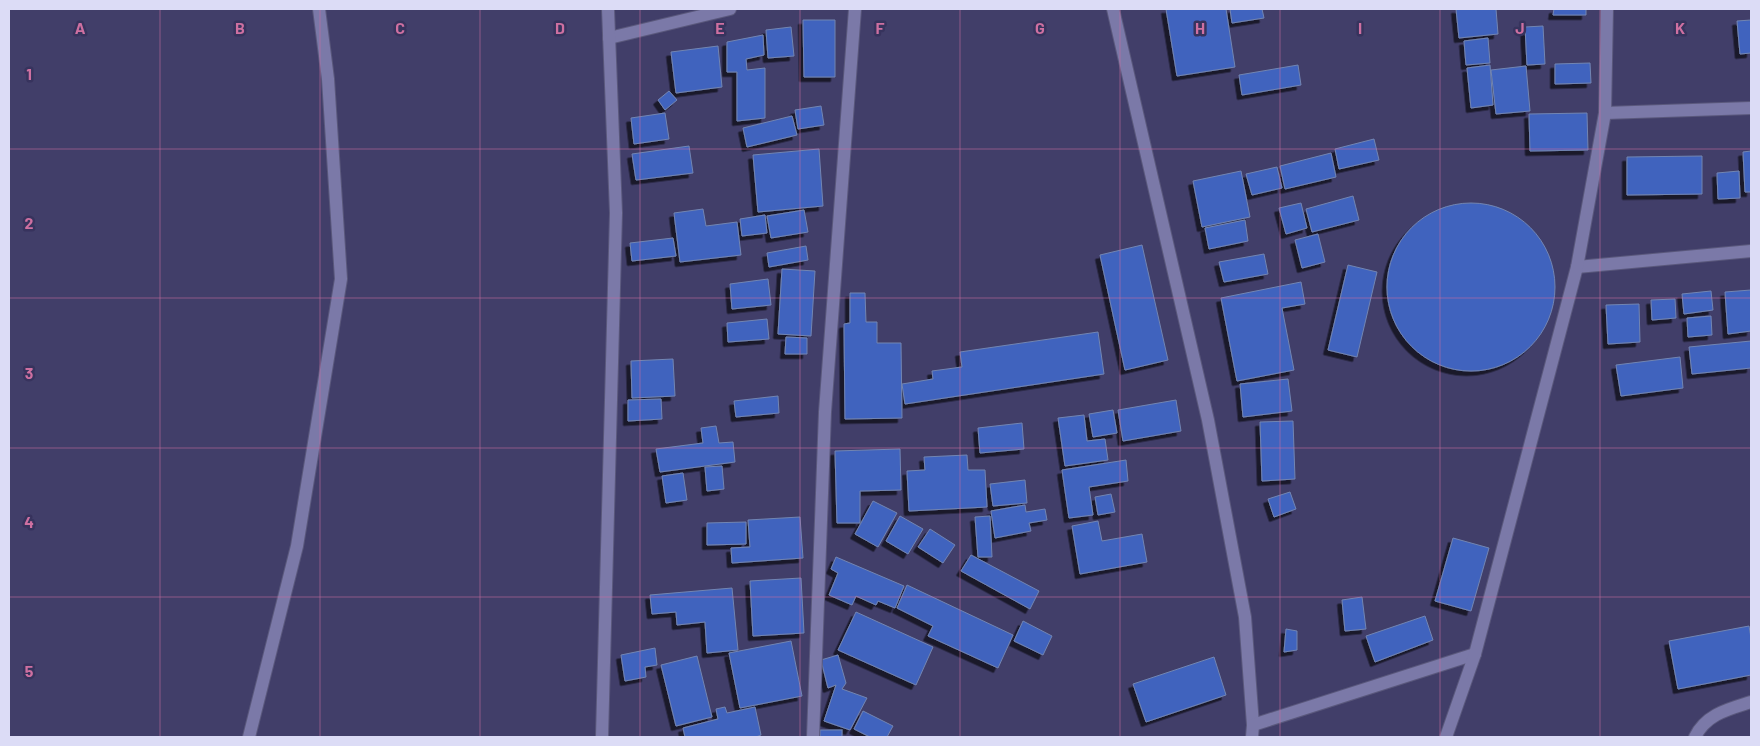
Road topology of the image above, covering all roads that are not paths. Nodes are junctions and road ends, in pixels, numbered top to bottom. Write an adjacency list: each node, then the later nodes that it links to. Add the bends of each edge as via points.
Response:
1 (319, 9): 16 (street, via 328,79 341,279 296,546)
2 (608, 9): 7 (street)
3 (730, 9): 7 (street)
4 (855, 9): 18 (street, via 825,412)
5 (1113, 9): 14 (street, via 1208,420 1244,617)
6 (1607, 9): 9 (street)
7 (609, 38): 17 (street, via 616,213)
8 (1751, 108): 9 (street)
9 (1605, 113): 11 (street)
10 (1751, 251): 11 (street)
11 (1577, 267): 12 (street)
12 (1475, 654): 14 (street); 19 (street)
13 (1751, 702): 15 (street, via 1716,714 1707,721)
14 (1252, 731)
15 (1700, 735)
16 (248, 737)
17 (602, 737)
18 (813, 737)
19 (1446, 737)

